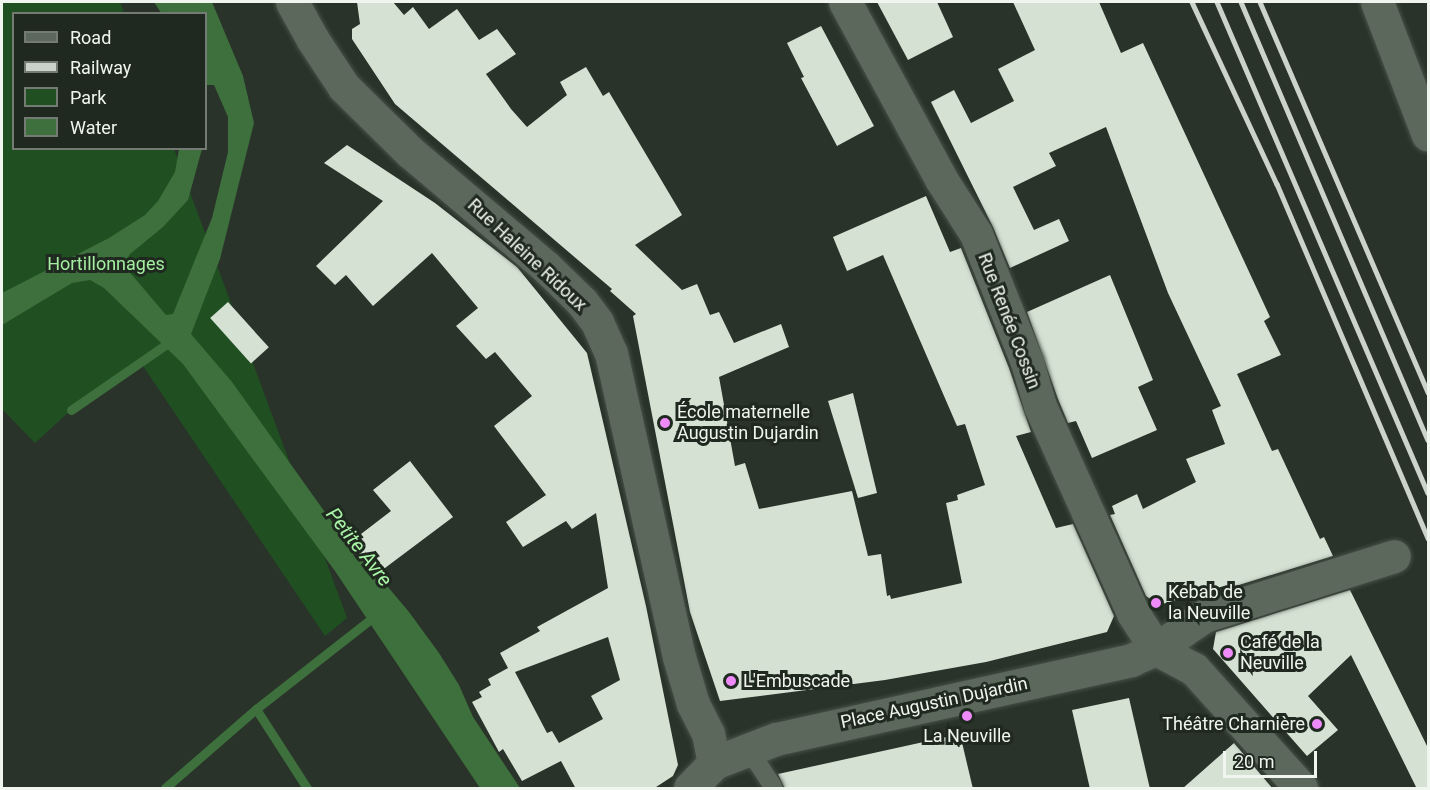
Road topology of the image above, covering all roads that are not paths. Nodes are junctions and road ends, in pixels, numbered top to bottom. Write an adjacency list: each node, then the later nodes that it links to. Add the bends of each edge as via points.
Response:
1 (292, 2): 8 (street, Rue Haleine Ridoux, via 344,87 410,152 545,266 597,322 611,353 668,613 693,704 708,733)
2 (844, 2): 6 (street, Rue Renée Cossin, via 941,179 976,234 1027,362 1040,406 1133,613)
3 (1377, 2): 4 (street)
4 (1428, 135)
5 (1395, 556): 6 (street, Place Augustin Dujardin, via 1204,616)
6 (1156, 649): 7 (street, Place Augustin Dujardin, via 1131,660 854,720 776,739); 11 (street, via 1194,669)
7 (749, 750): 8 (street, Place Augustin Dujardin); 10 (lane)
8 (714, 763): 9 (street, Place Augustin Dujardin)
9 (690, 789)
10 (774, 789)
11 (1301, 789)

